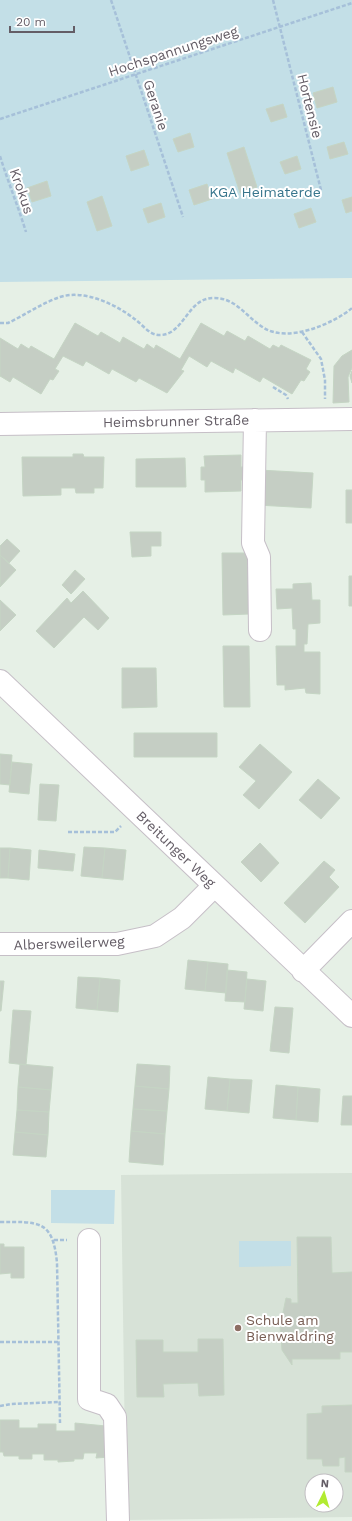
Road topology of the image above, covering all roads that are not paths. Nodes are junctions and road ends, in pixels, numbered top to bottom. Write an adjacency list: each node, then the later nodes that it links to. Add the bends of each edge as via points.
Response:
1 (352, 419): 2 (street, Heimsbrunner Straße)
2 (254, 420): 3 (street, Heimsbrunner Straße); 4 (street, via 253,543 259,557)
3 (0, 424)
4 (260, 630)
5 (0, 681): 6 (street, Breitunger Weg)
6 (214, 886): 8 (street, Albersweilerweg, via 182,918 155,936 117,944); 9 (street, Breitunger Weg)
7 (352, 921): 9 (street)
8 (0, 944)
9 (303, 971): 10 (street, Breitunger Weg)
10 (352, 1016)
11 (89, 1240): 12 (street, via 89,1399 107,1405 115,1417)
12 (118, 1521)

